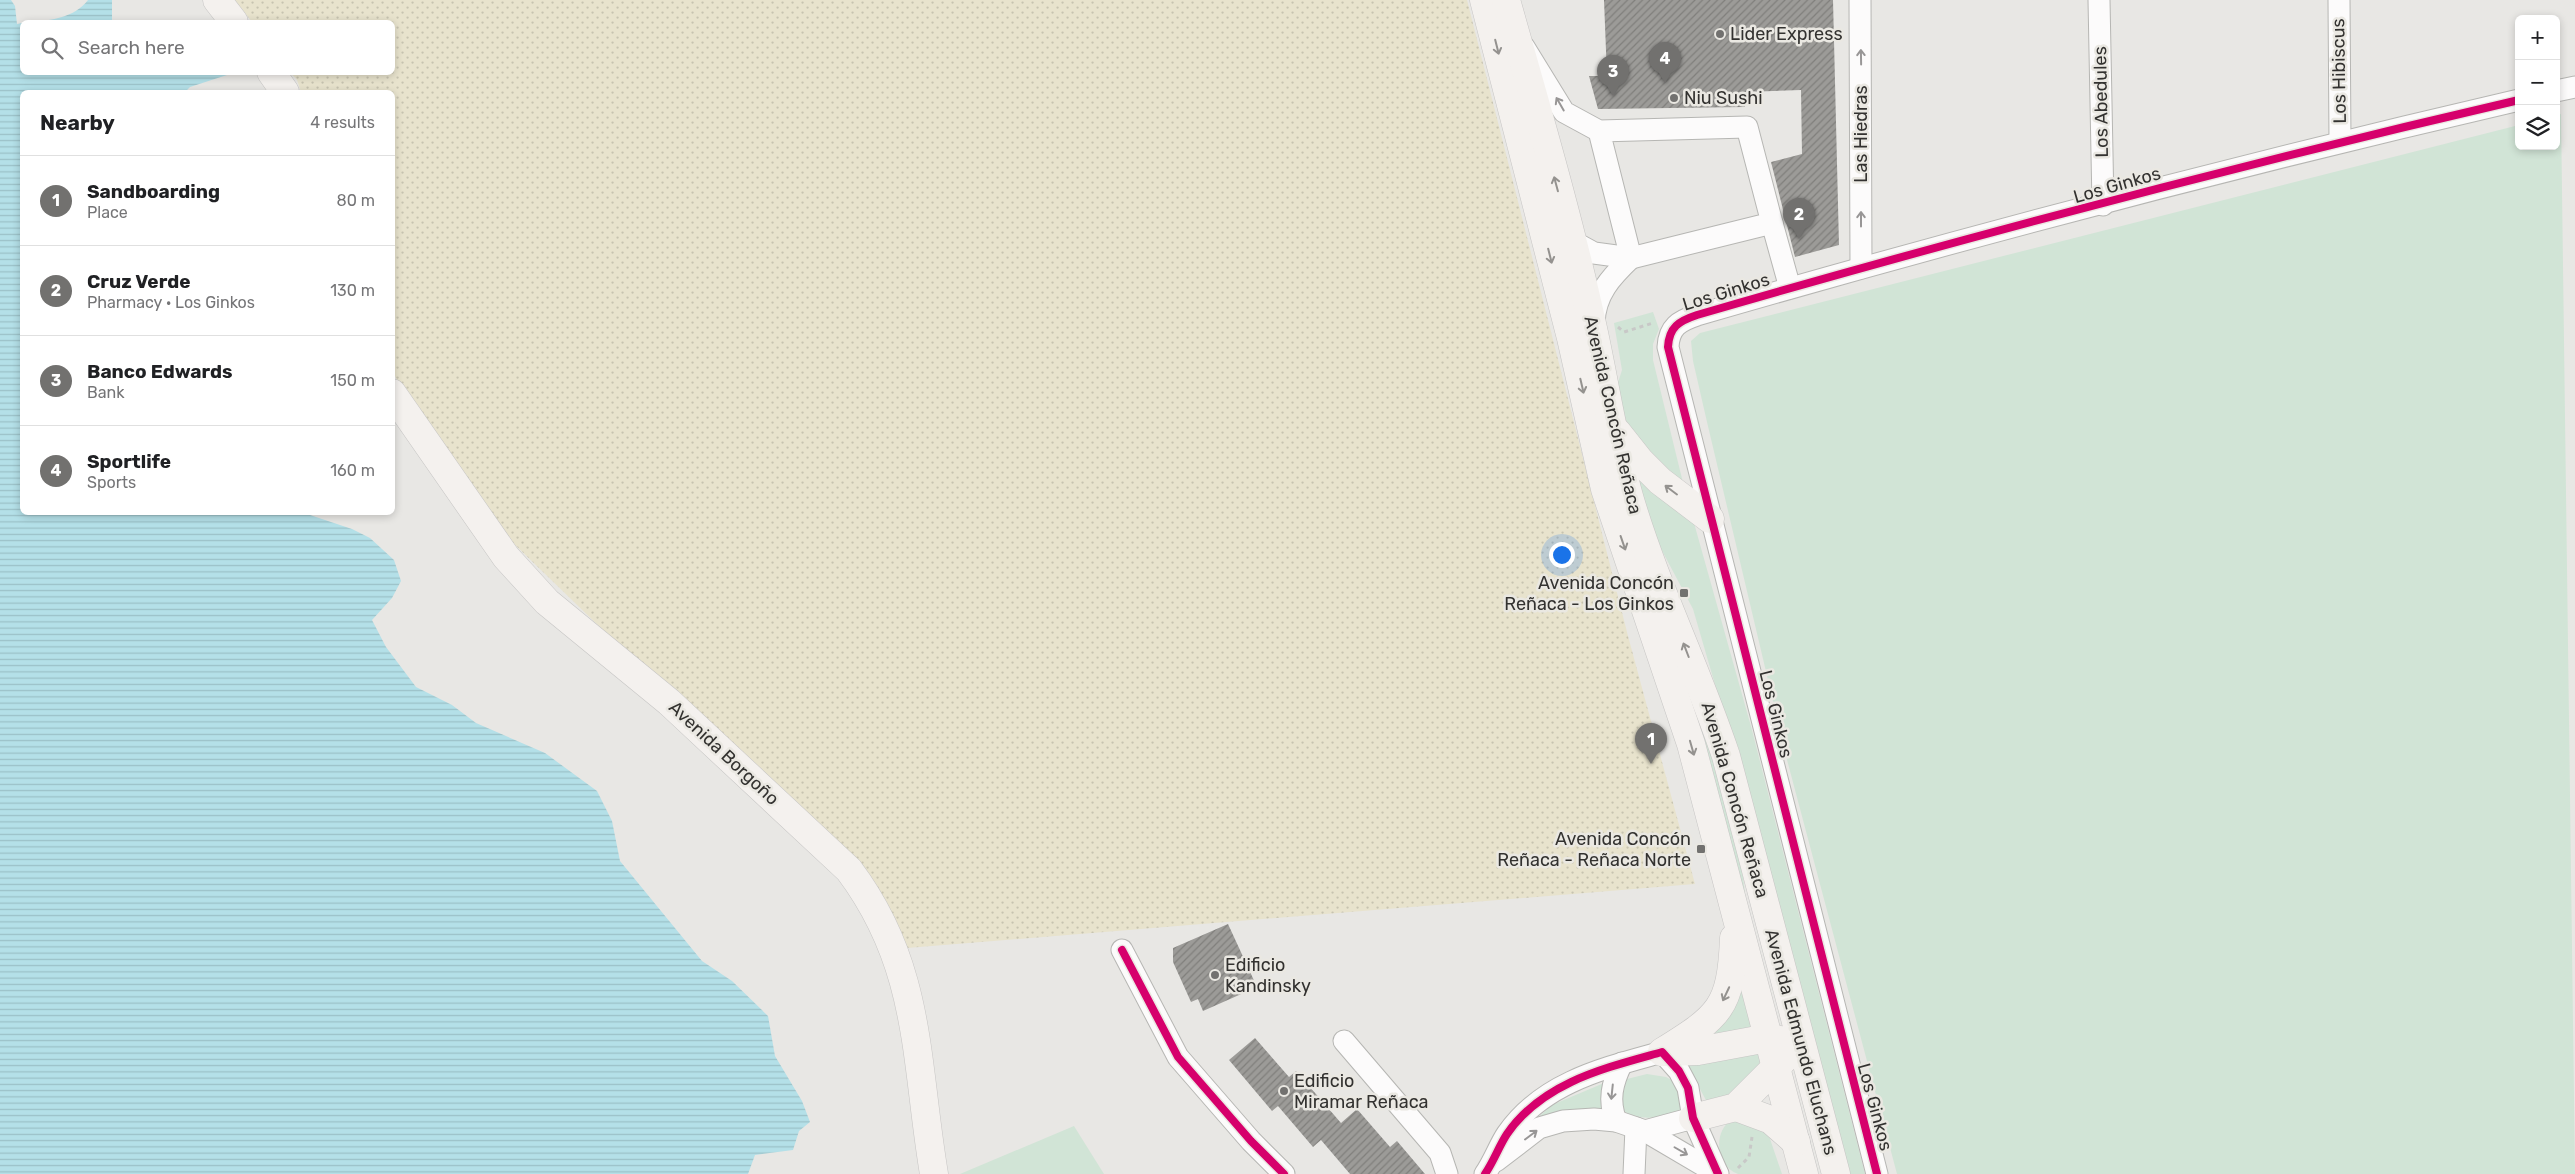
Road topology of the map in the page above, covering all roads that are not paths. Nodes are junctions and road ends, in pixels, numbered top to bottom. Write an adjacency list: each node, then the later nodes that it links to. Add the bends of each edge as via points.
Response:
1 (217, 0): 7 (main road)
2 (1484, 0): 17 (main road, Avenida Concón Reñaca, one-way to 17)
3 (1506, 0): 8 (main road, Avenida Concón Reñaca)
4 (1860, 0): 21 (street, Las Hiedras, one-way to 4)
5 (2099, 0): 16 (street, Los Abedules)
6 (2339, 0): 15 (street, Los Hibiscus)
7 (232, 20)
8 (1516, 37): 14 (street, one-way to 8, via 1564,112); 19 (main road, Avenida Concón Reñaca, one-way to 8)
9 (273, 75): 11 (main road)
10 (2575, 86): 12 (street)
11 (284, 90)
12 (2560, 90)
13 (2515, 101): 15 (street, Los Ginkos)
14 (1599, 131): 18 (street, via 1747,127); 20 (street)
15 (2340, 142): 16 (street, Los Ginkos)
16 (2103, 205): 21 (street, Los Ginkos)
17 (1542, 223): 19 (street); 28 (main road, Avenida Concón Reñaca, one-way to 28, via 1605,488 1691,744)
18 (1772, 223): 20 (street); 22 (street)
19 (1571, 240): 20 (street, via 1594,253); 23 (main road, Avenida Concón Reñaca)
20 (1631, 258): 23 (street, via 1601,289 1594,310)
21 (1860, 268): 22 (street, Los Ginkos)
22 (1790, 288): 26 (street, Los Ginkos, via 1681,320 1668,338)
23 (1594, 333): 25 (main road, Avenida Concón Reñaca)
24 (395, 397): 43 (main road, Avenida Borgoño, via 506,557 548,602 669,702 849,870 871,900 896,951 912,1009)
25 (1611, 424): 26 (main road, one-way to 25, via 1660,481); 27 (main road, Avenida Concón Reñaca, one-way to 25, via 1726,756 1652,564 1630,500)
26 (1710, 519): 49 (street, Los Ginkos)
27 (1766, 909): 32 (main road, Avenida Edmundo Eluchans)
28 (1736, 911): 30 (main road, Avenida Edmundo Eluchans); 33 (main road, one-way to 33, via 1732,974 1727,993 1705,1025)
29 (1122, 950): 44 (street, via 1178,1057)
30 (1768, 1038): 32 (main road); 33 (main road, via 1698,1051); 35 (main road, Avenida Edmundo Eluchans)
31 (1344, 1041): 45 (street, via 1440,1153)
32 (1803, 1043): 35 (main road); 48 (main road, Avenida Edmundo Eluchans)
33 (1662, 1052): 34 (street); 37 (street, via 1679,1071 1688,1088)
34 (1622, 1063): 38 (street, one-way to 38, via 1611,1094); 41 (street, via 1558,1087 1525,1114 1507,1134)
35 (1776, 1064): 36 (main road); 40 (main road, Avenida Edmundo Eluchans)
36 (1736, 1107): 37 (main road); 40 (main road, via 1771,1120)
37 (1693, 1118): 39 (street); 42 (street)
38 (1616, 1121): 39 (street); 41 (street, one-way to 38, via 1539,1128 1570,1121)
39 (1641, 1130): 42 (street, one-way to 42); 46 (street)
40 (1796, 1142): 47 (main road, Avenida Edmundo Eluchans)
41 (1489, 1169)
42 (1722, 1173)
43 (934, 1174)
44 (1284, 1174)
45 (1447, 1174)
46 (1634, 1174)
47 (1804, 1174)
48 (1836, 1174)
49 (1877, 1174)

